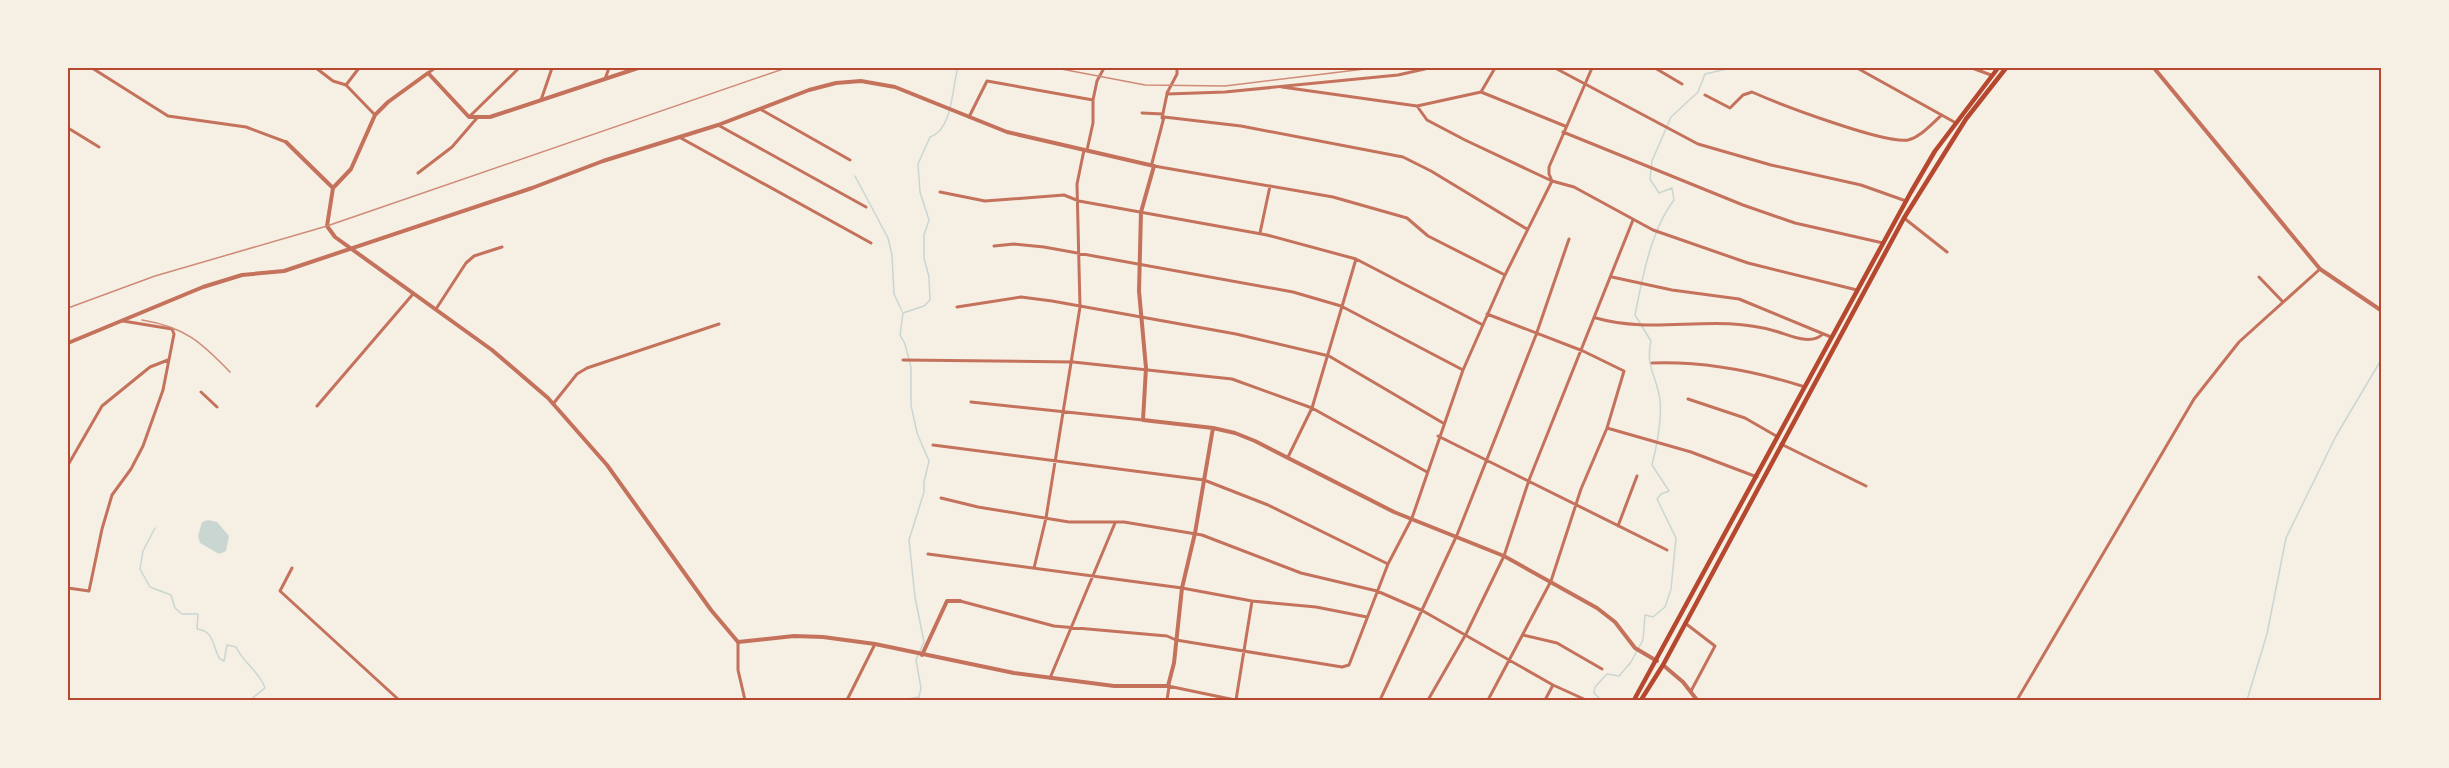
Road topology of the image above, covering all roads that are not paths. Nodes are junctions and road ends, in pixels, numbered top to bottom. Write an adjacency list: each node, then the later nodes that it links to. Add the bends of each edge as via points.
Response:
1 (93, 68): 51 (street, via 168,116 246,127)
2 (316, 68): 26 (street)
3 (359, 68): 26 (street)
4 (435, 68): 21 (street)
5 (519, 68): 41 (street)
6 (552, 68): 33 (street)
7 (609, 68): 23 (street)
8 (638, 68): 23 (street)
9 (1104, 68): 34 (street)
10 (1177, 68): 31 (street)
11 (1429, 68): 28 (street, via 1398,75)
12 (1495, 68): 30 (street)
13 (1555, 68): 24 (street)
14 (1592, 68): 24 (street)
15 (1655, 68): 25 (street)
16 (1857, 68): 40 (street)
17 (1972, 68): 22 (street)
18 (1998, 68): 22 (highway)
19 (2006, 68): 65 (highway, via 1966,119)
20 (2154, 68): 79 (street)
21 (428, 73): 39 (street); 41 (street)
22 (1991, 75): 45 (highway)
23 (605, 79): 33 (street)
24 (1584, 83): 47 (street); 62 (street, via 1708,148 1861,185)
25 (1682, 84)
26 (346, 85): 39 (street)
27 (1225, 86): 29 (street)
28 (1277, 86): 29 (street); 35 (street)
29 (1225, 92): 31 (street)
30 (1480, 92): 35 (street); 47 (street)
31 (1167, 94): 38 (street)
32 (1705, 95): 40 (street, via 1730,108 1752,92 1813,116 1892,139 1917,136)
33 (540, 100): 43 (street)
34 (1093, 100): 42 (street, via 987,81); 53 (street, via 1093,123)
35 (1417, 106): 57 (street, via 1427,120)
36 (758, 108): 42 (street, via 809,90 861,81 895,87); 46 (street); 54 (street)
37 (1142, 113): 38 (street)
38 (1163, 114): 44 (street)
39 (375, 115): 59 (street, via 351,169)
40 (1942, 115): 45 (street)
41 (469, 117): 43 (street)
42 (969, 117): 53 (street, via 1007,132)
43 (477, 118): 56 (street, via 452,147)
44 (1162, 120): 55 (street); 67 (street, via 1167,117 1241,126 1403,157)
45 (1956, 123): 62 (highway)
46 (718, 124): 50 (street); 63 (street)
47 (1565, 126): 49 (street)
48 (68, 128): 52 (street)
49 (1563, 132): 57 (street, via 1549,167); 71 (street, via 1795,223)
50 (679, 137): 70 (street); 73 (street)
51 (286, 142): 59 (street)
52 (99, 147)
53 (1085, 150): 55 (street); 61 (street, via 1077,184)
54 (850, 160)
55 (1153, 165): 58 (street); 64 (street)
56 (418, 172)
57 (1552, 181): 66 (street, via 1574,187); 67 (street)
58 (1270, 186): 68 (street); 80 (street, via 1333,197 1407,218 1428,236)
59 (333, 188): 73 (street, via 327,226 335,237)
60 (940, 192): 61 (street, via 985,201 1064,195)
61 (1079, 201): 64 (street); 76 (street)
62 (1906, 201): 71 (highway)
63 (866, 207)
64 (1141, 212): 68 (street); 78 (street)
65 (1904, 218): 75 (street); 124 (highway)
66 (1633, 220): 81 (street); 83 (street, via 1748,263)
67 (1527, 229): 80 (street)
68 (1260, 233): 77 (street)
69 (1569, 239): 97 (street)
70 (871, 243)
71 (1883, 243): 83 (highway)
72 (994, 246): 76 (street, via 1014,244)
73 (353, 247): 84 (street); 94 (street, via 284,271 242,275 203,287)
74 (502, 247): 89 (street, via 474,256 466,263)
75 (1947, 252)
76 (1079, 253): 78 (street); 87 (street)
77 (1356, 260): 86 (street); 96 (street)
78 (1139, 263): 86 (street, via 1293,292); 92 (street)
79 (2320, 269): 85 (street); 90 (street)
80 (1505, 275): 91 (street)
81 (1612, 276): 93 (street); 98 (street, via 1739,300)
82 (2259, 277): 85 (street)
83 (1857, 290): 99 (highway)
84 (414, 292): 89 (street); 114 (street)
85 (2283, 302): 189 (street, via 2239,342 2194,399)
86 (1341, 306): 102 (street); 108 (street)
87 (1080, 307): 88 (street, via 1021,297); 92 (street); 105 (street)
88 (957, 308)
89 (436, 309): 113 (street, via 505,360)
90 (2382, 310)
91 (1487, 314): 96 (street); 97 (street)
92 (1142, 318): 102 (street, via 1236,334); 107 (street)
93 (1596, 318): 98 (street, via 1638,327 1737,322 1806,340 1818,339); 101 (street)
94 (122, 321): 100 (street); 103 (street, via 172,328 175,331)
95 (719, 324): 113 (street, via 587,368 577,374)
96 (1483, 325): 108 (street)
97 (1536, 334): 101 (street); 127 (street)
98 (1823, 334): 99 (street)
99 (1832, 337): 109 (highway)
100 (68, 343)
101 (1583, 351): 121 (street, via 1624,371); 134 (street)
102 (1329, 356): 116 (street); 119 (street)
103 (168, 360): 129 (street, via 150,368 102,406); 152 (street, via 163,390 143,446 112,495 88,591)
104 (903, 360): 105 (street)
105 (1073, 362): 107 (street); 117 (street)
106 (1652, 363): 109 (street, via 1699,363)
107 (1146, 368): 116 (street, via 1232,379); 118 (street)
108 (1463, 370): 119 (street)
109 (1805, 387): 123 (highway)
110 (201, 392): 115 (street)
111 (1688, 399): 123 (street, via 1745,418)
112 (971, 402): 117 (street)
113 (554, 404): 164 (street, via 607,465)
114 (317, 406)
115 (217, 408)
116 (1312, 408): 126 (street); 130 (street)
117 (1064, 412): 118 (street); 128 (street)
118 (1143, 420): 120 (street)
119 (1443, 423): 122 (street)
120 (1213, 428): 126 (street, via 1235,433); 133 (street)
121 (1607, 428): 132 (street); 137 (street)
122 (1438, 436): 127 (street); 130 (street)
123 (1778, 437): 132 (highway)
124 (1781, 444): 135 (street); 159 (highway)
125 (933, 445): 128 (street)
126 (1288, 457): 139 (street)
127 (1485, 460): 134 (street); 143 (street)
128 (1056, 463): 133 (street); 138 (street)
129 (68, 465)
130 (1427, 472): 139 (street)
131 (1637, 476): 141 (street)
132 (1757, 477): 169 (highway)
133 (1204, 480): 142 (street); 147 (street)
134 (1529, 480): 137 (street); 146 (street)
135 (1866, 486)
136 (942, 498): 138 (street)
137 (1576, 505): 141 (street); 151 (street)
138 (1046, 518): 140 (street); 149 (street)
139 (1412, 518): 143 (street); 147 (street)
140 (1115, 523): 142 (street); 150 (street)
141 (1618, 526): 144 (street)
142 (1195, 533): 153 (street); 154 (street, via 1300,573)
143 (1457, 535): 146 (street); 157 (street)
144 (1667, 550)
145 (928, 554): 149 (street)
146 (1504, 556): 151 (street); 161 (street)
147 (1388, 564): 154 (street)
148 (292, 568): 176 (street, via 280,591)
149 (1034, 568): 150 (street)
150 (1094, 576): 153 (street); 160 (street)
151 (1551, 581): 162 (street); 169 (street, via 1597,608 1615,622 1635,648)
152 (68, 588)
153 (1182, 588): 155 (street); 163 (street)
154 (1377, 591): 157 (street); 158 (street)
155 (1252, 601): 158 (street); 166 (street)
156 (960, 602): 160 (street); 167 (street, via 947,601)
157 (1423, 611): 161 (street); 181 (street)
158 (1367, 617): 166 (street, via 1352,663 1346,667)
159 (1685, 623): 170 (highway); 175 (street, via 1715,646)
160 (1070, 627): 163 (street); 172 (street)
161 (1466, 634): 168 (street); 182 (street)
162 (1523, 635): 168 (street); 171 (street, via 1557,643)
163 (1176, 639): 166 (street); 174 (street)
164 (738, 642): 165 (street, via 795,636); 177 (street, via 738,670)
165 (875, 644): 167 (street); 178 (street)
166 (1244, 650): 180 (street)
167 (922, 655): 172 (street)
168 (1510, 661): 173 (street); 183 (street)
169 (1657, 661): 186 (highway)
170 (1663, 664): 175 (street); 187 (highway)
171 (1602, 669)
172 (1050, 678): 174 (street, via 1114,686)
173 (1553, 685): 184 (street); 185 (street)
174 (1168, 687): 179 (street); 180 (street)
175 (1691, 692): 188 (street)
176 (399, 700)
177 (745, 700)
178 (847, 700)
179 (1167, 700)
180 (1233, 700)
181 (1380, 700)
182 (1428, 700)
183 (1488, 700)
184 (1545, 700)
185 (1586, 700)
186 (1634, 700)
187 (1641, 700)
188 (1697, 700)
189 (2017, 700)

